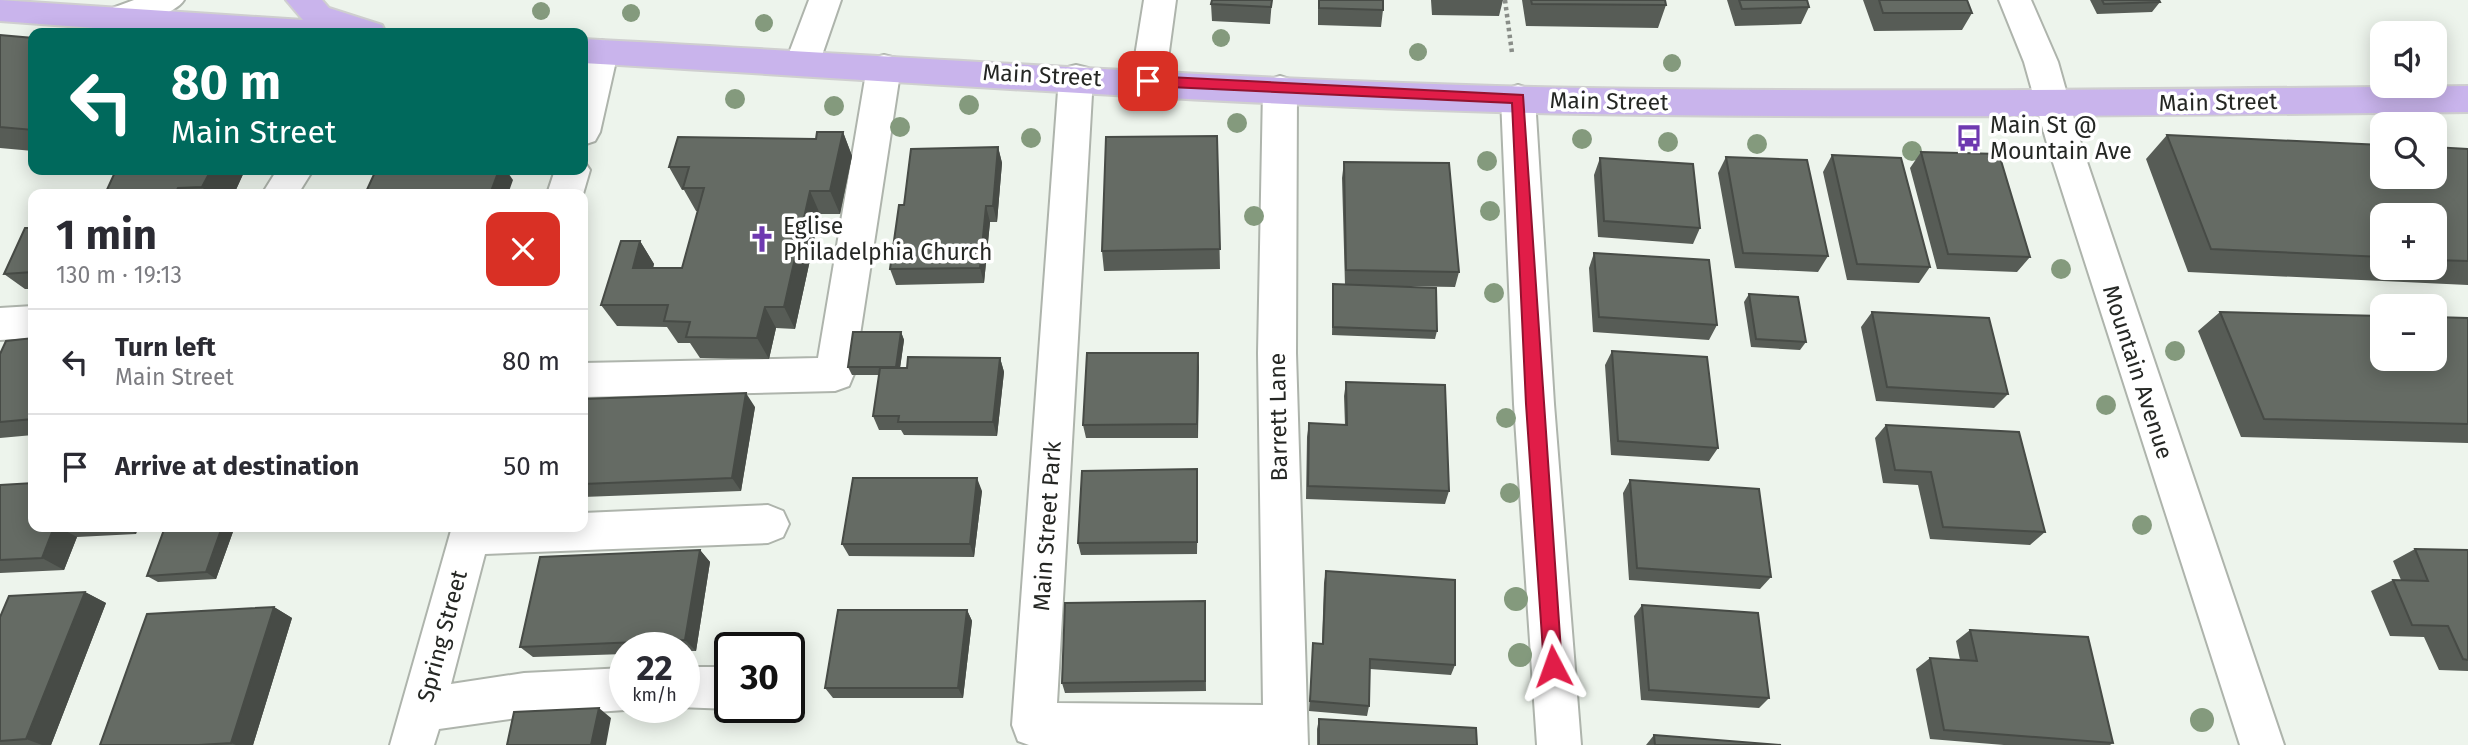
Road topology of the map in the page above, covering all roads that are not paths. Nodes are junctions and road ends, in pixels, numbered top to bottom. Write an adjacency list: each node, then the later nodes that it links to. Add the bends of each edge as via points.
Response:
1 (168, 0): 7 (street)
2 (302, 0): 9 (main road, via 318,16)
3 (825, 0): 11 (street)
4 (1160, 0): 14 (street)
5 (2015, 0): 19 (street, Mountain Avenue)
6 (0, 9): 7 (main road)
7 (126, 9): 8 (main road)
8 (274, 28)
9 (355, 28)
10 (592, 51): 11 (main road, Main Street); 15 (street)
11 (803, 61): 12 (main road, Main Street)
12 (884, 67): 13 (main road, Main Street); 22 (street, via 835,374)
13 (1076, 77): 14 (main road, Main Street); 28 (street, Main Street Park, via 1034,725)
14 (1148, 81): 16 (main road, Main Street)
15 (588, 87)
16 (1280, 89): 17 (main road, Main Street); 28 (street, Barrett Lane, via 1277,353)
17 (1518, 98): 19 (main road, Main Street); 29 (street)
18 (2468, 99): 19 (main road, Main Street)
19 (2054, 104): 30 (street, Mountain Avenue, via 2064,147)
20 (28, 322): 21 (street)
21 (0, 324)
22 (588, 380)
23 (768, 524): 24 (street)
24 (588, 528)
25 (470, 532): 27 (street, Spring Street)
26 (609, 690): 27 (street, via 524,695)
27 (417, 728)
28 (1286, 736)
29 (1559, 745)
30 (2262, 745)

